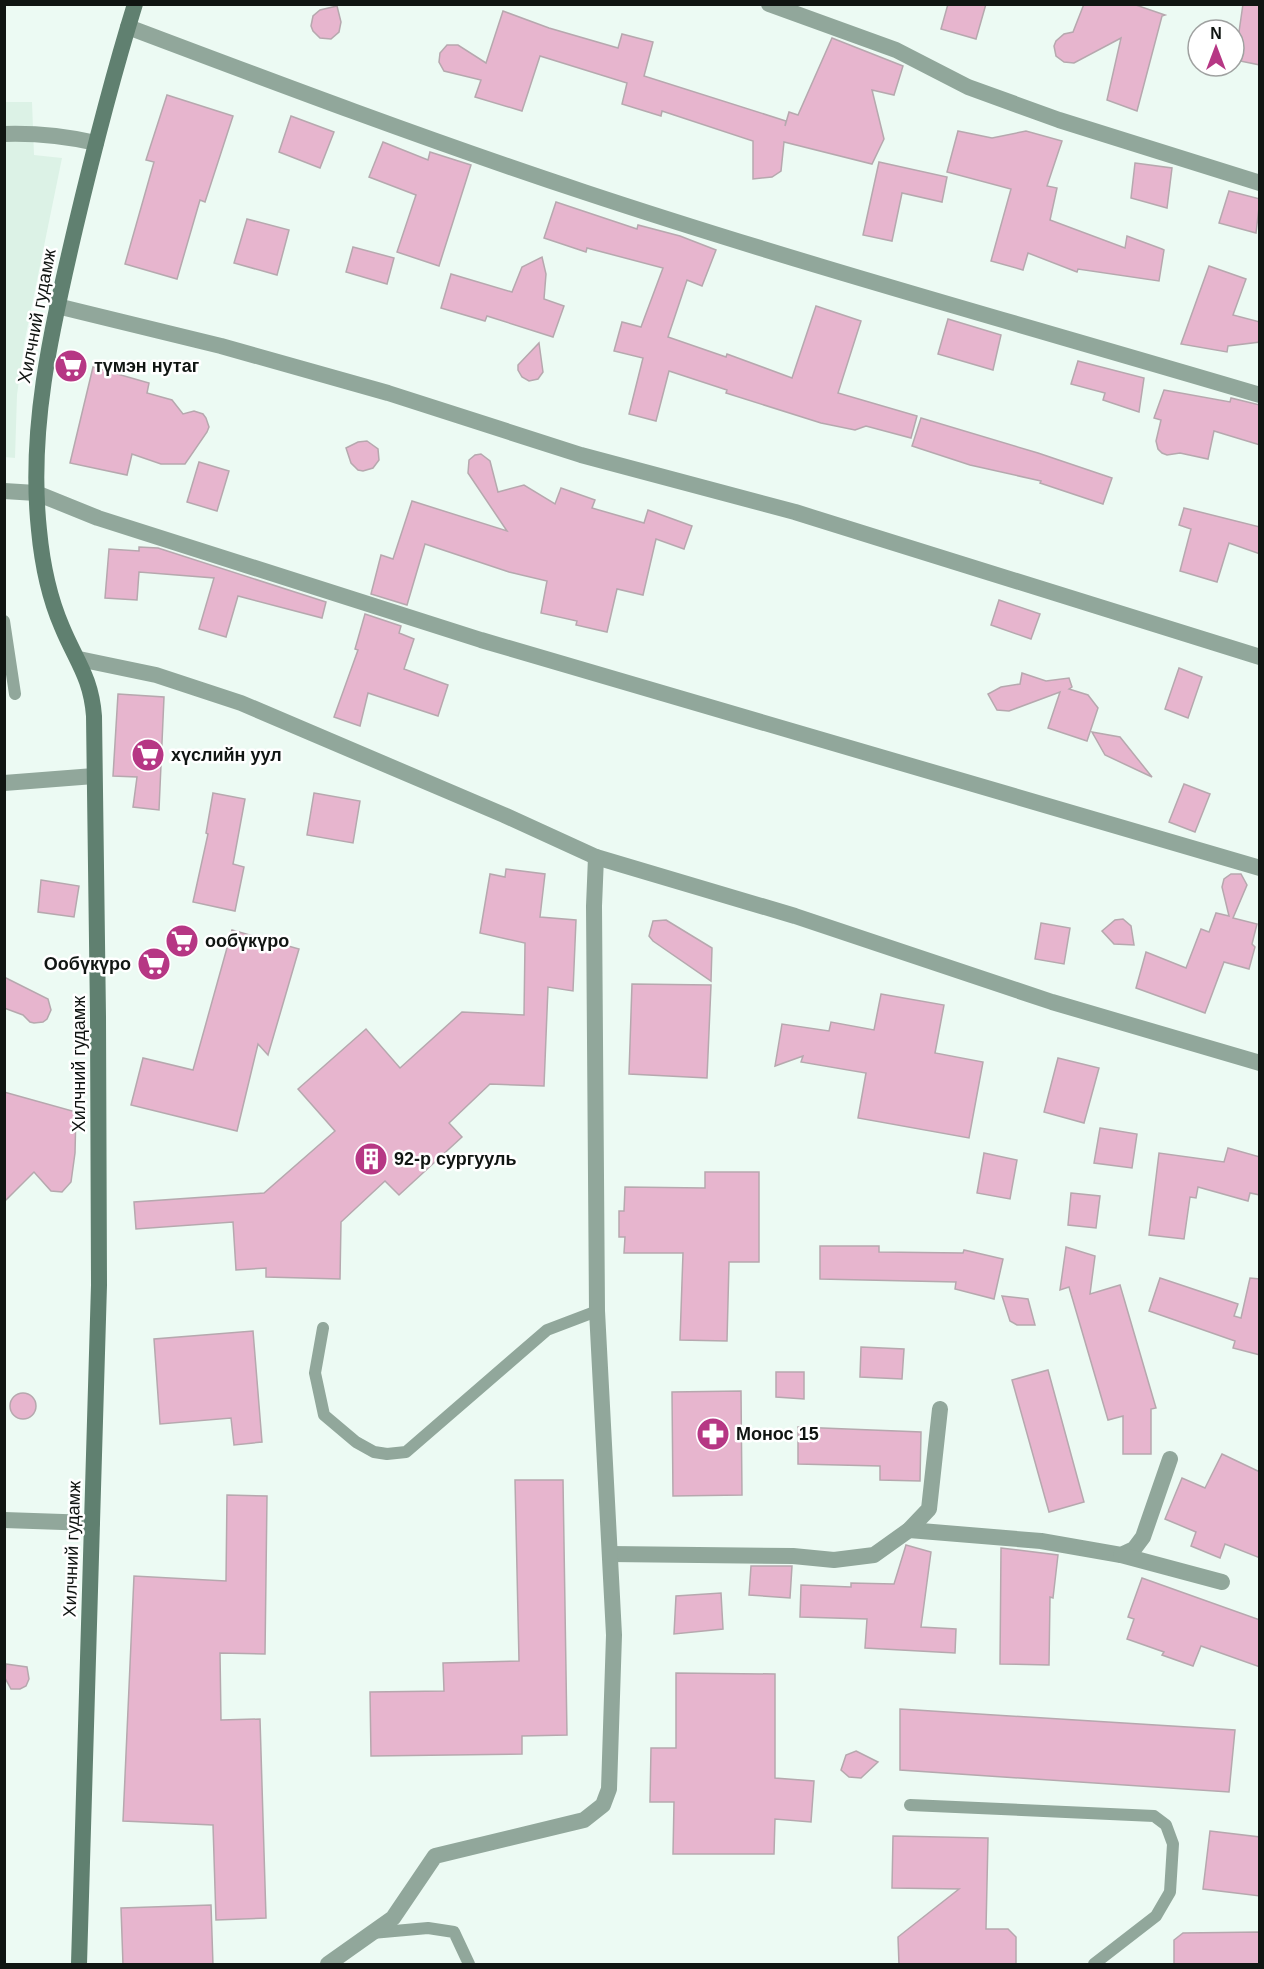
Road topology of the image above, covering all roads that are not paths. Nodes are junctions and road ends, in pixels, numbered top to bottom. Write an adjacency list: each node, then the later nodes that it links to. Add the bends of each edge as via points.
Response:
1 (135, 4): 3 (main road, Хилчний гудамж)
2 (769, 4): 6 (street, via 896,50 968,87 1039,113)
3 (128, 27): 5 (main road, Хилчний гудамж); 8 (street, via 583,192 1001,321)
4 (4, 134): 5 (street, via 63,136)
5 (96, 143): 7 (main road, Хилчний гудамж)
6 (1260, 183)
7 (57, 306): 10 (main road, Хилчний гудамж, via 37,428); 12 (street, via 221,346 581,455 795,512)
8 (1260, 395)
9 (4, 491): 10 (street)
10 (36, 493): 13 (main road, Хилчний гудамж, via 39,532 53,600); 18 (street, via 98,518 481,640)
11 (4, 621): 14 (lane)
12 (1260, 657)
13 (79, 659): 15 (main road, Хилчний гудамж, via 93,698); 17 (street, via 156,675 241,703)
14 (15, 694)
15 (94, 776): 16 (street); 25 (main road, Хилчний гудамж, via 99,1285)
16 (4, 783)
17 (596, 856): 19 (street, via 795,916 1052,1002); 20 (street)
18 (1260, 868)
19 (1260, 1063)
20 (597, 1311): 21 (lane, via 547,1330 406,1452 387,1454 356,1442 324,1415 315,1373); 27 (street)
21 (323, 1328)
22 (940, 1409): 26 (street, via 929,1509)
23 (1170, 1459): 28 (street, via 1143,1537 1134,1549)
24 (4, 1520): 25 (street)
25 (92, 1523): 32 (main road, Хилчний гудамж)
26 (909, 1530): 27 (street, via 874,1555 834,1560); 28 (street, via 1041,1540)
27 (610, 1554): 31 (street, via 614,1635 609,1789 603,1805 584,1820 435,1856 393,1918)
28 (1121, 1555): 29 (street)
29 (1222, 1582)
30 (910, 1805): 35 (lane, via 1154,1816 1166,1825 1173,1844 1170,1892 1156,1916)
31 (372, 1933): 33 (street); 34 (lane, via 428,1928 454,1932)
32 (79, 1965)
33 (328, 1965)
34 (469, 1965)
35 (1094, 1965)

